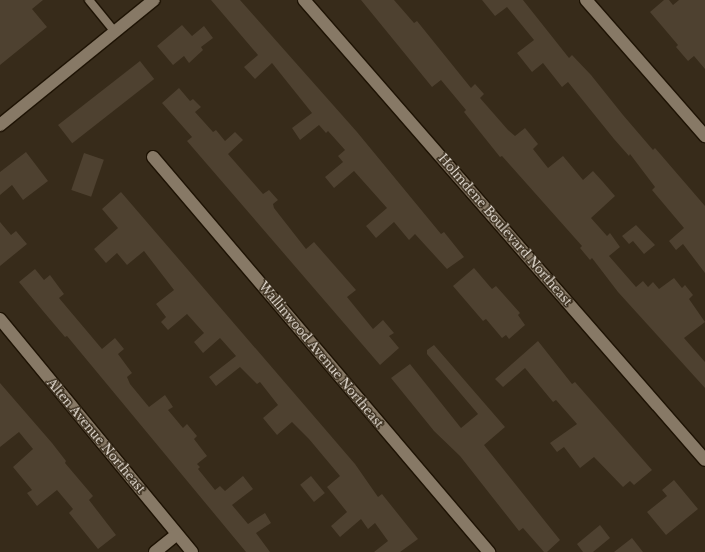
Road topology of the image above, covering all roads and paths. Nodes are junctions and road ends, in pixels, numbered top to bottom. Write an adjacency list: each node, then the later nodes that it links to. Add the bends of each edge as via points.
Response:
1 (89, 0): 5 (lane)
2 (154, 0): 5 (street)
3 (304, 0): 10 (street, Holmdene Boulevard Northeast)
4 (586, 0): 7 (street)
5 (115, 32): 6 (street)
6 (0, 125)
7 (705, 136)
8 (153, 157): 14 (street, Wallinwood Avenue Northeast)
9 (0, 319): 11 (street, Alten Avenue Northeast)
10 (705, 460)
11 (177, 534): 12 (street); 13 (street, Alten Avenue Northeast)
12 (155, 552)
13 (192, 552)
14 (489, 552)

